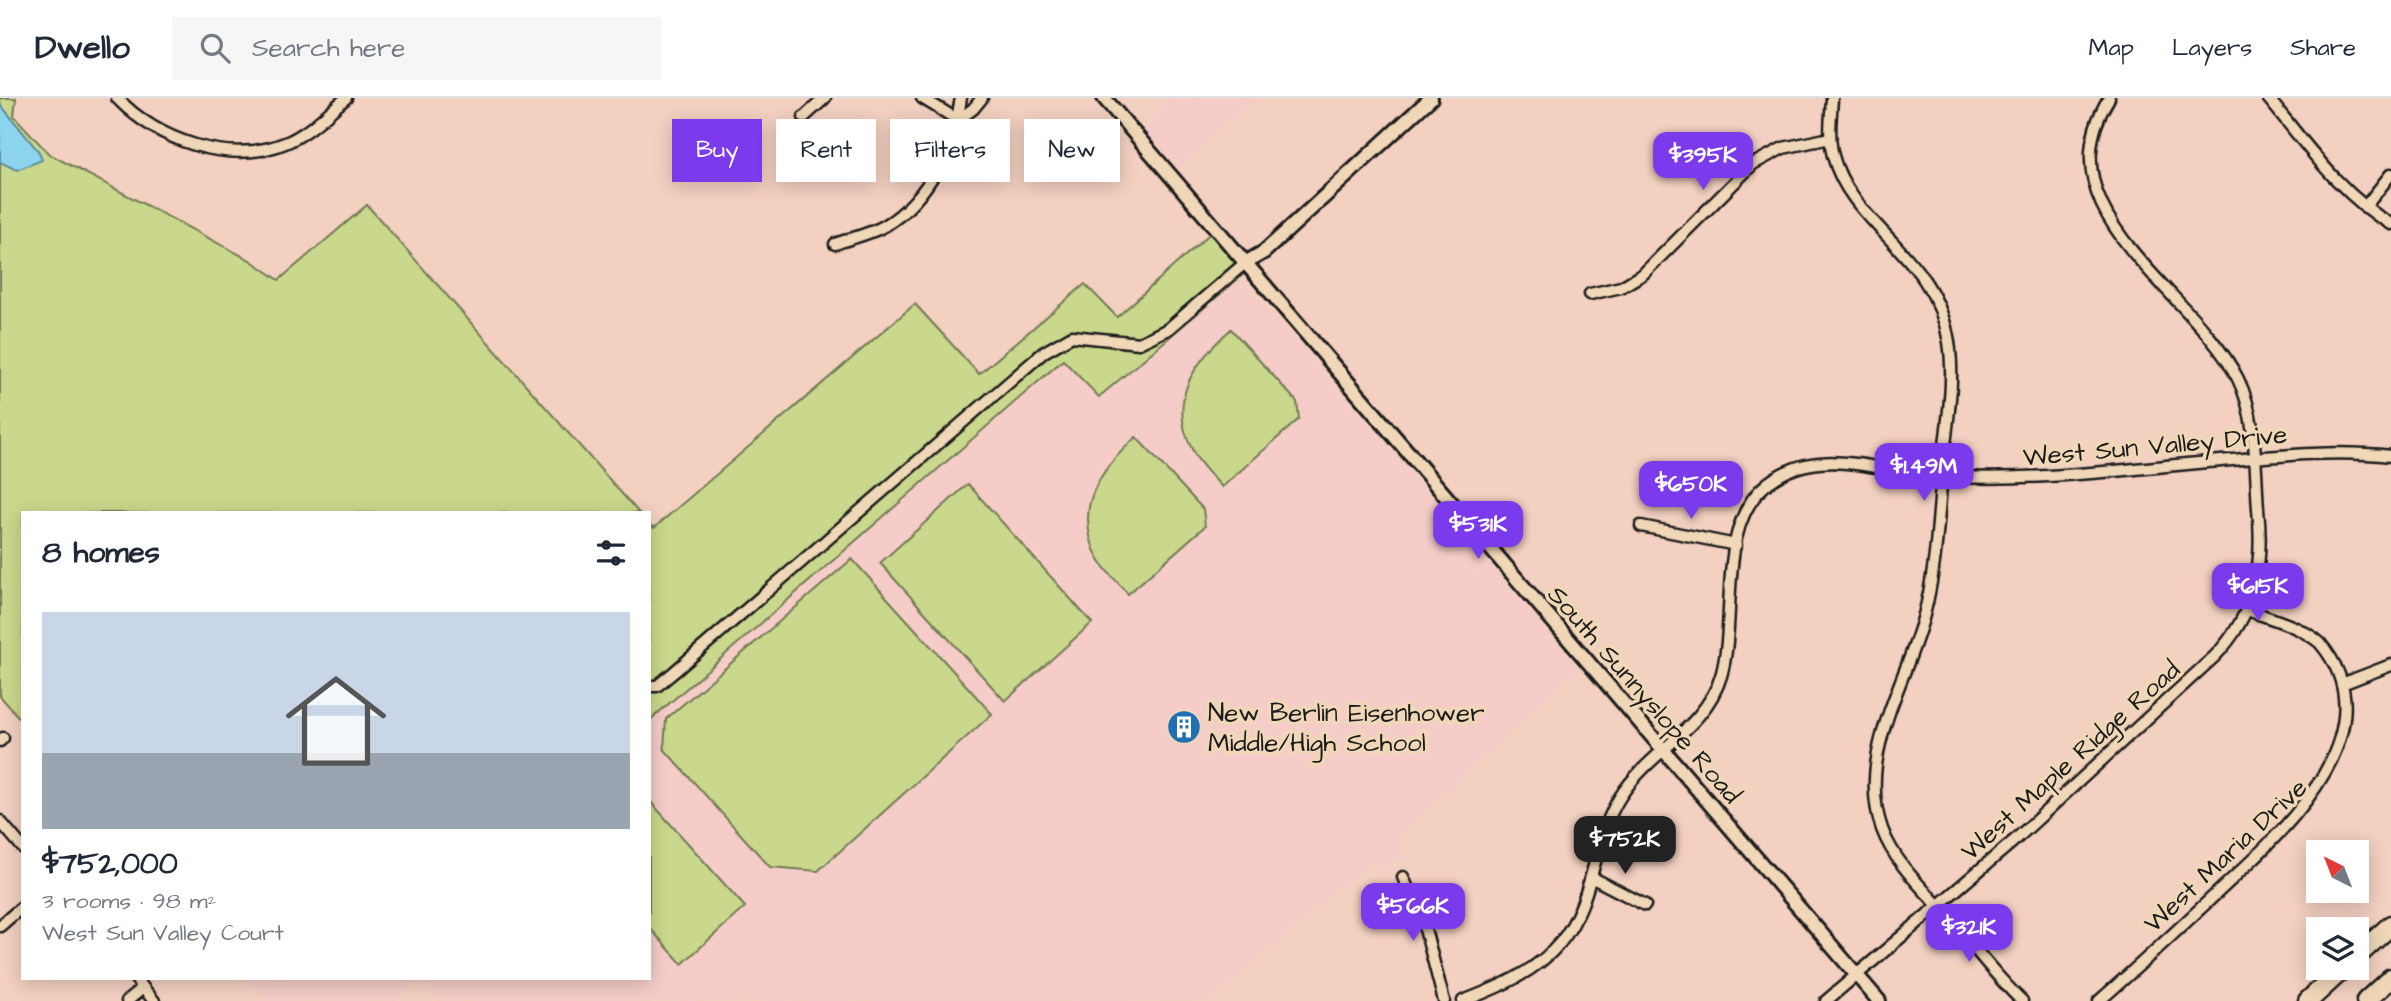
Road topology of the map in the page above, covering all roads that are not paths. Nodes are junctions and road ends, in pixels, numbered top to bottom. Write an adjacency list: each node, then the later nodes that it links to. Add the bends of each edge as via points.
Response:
1 (117, 98): 2 (street, via 136,118 178,139 215,150 254,152 286,143)
2 (346, 98)
3 (825, 98): 12 (street)
4 (922, 98): 13 (street)
5 (961, 98): 14 (street)
6 (982, 98): 15 (street)
7 (1104, 98): 22 (street, South Sunnyslope Road)
8 (1430, 98): 22 (street, via 1264,252)
9 (1832, 98): 16 (street)
10 (2109, 98): 25 (street, West Maple Ridge Road, via 2091,141 2096,196 2112,224 2229,362 2249,409)
11 (2268, 98): 19 (street)
12 (804, 117)
13 (956, 119)
14 (958, 119)
15 (959, 119)
16 (1830, 138): 23 (street, via 1783,148 1753,164 1643,274 1621,287); 26 (street, via 1845,184 1915,264 1944,320 1951,378)
17 (2391, 174): 19 (street)
18 (929, 182): 21 (street, via 909,209 883,227)
19 (2365, 206): 20 (street)
20 (2391, 223)
21 (835, 244)
22 (1245, 263): 32 (street, via 1168,329 1139,343 1072,336 1044,352 674,673); 33 (street, South Sunnyslope Road)
23 (1590, 294)
24 (2391, 456): 25 (street, West Sun Valley Drive, via 2339,453)
25 (2254, 458): 26 (street, West Sun Valley Drive, via 2015,478); 29 (street, West Maple Ridge Road, via 2260,556)
26 (1942, 476): 28 (street, West Sun Valley Drive, via 1837,461 1794,467 1767,483 1754,498 1741,522); 39 (street, via 1925,613 1881,740 1874,774 1874,797 1883,831 1901,862)
27 (1641, 526): 28 (street)
28 (1736, 545): 33 (street, West Sun Valley Drive, via 1717,686 1702,713)
29 (2248, 610): 31 (street, West Maria Drive, via 2319,642); 39 (street, West Maple Ridge Road, via 2216,656)
30 (2391, 665): 31 (street)
31 (2347, 682): 56 (street, West Maria Drive, via 2354,721 2350,743 2322,793)
32 (651, 686)
33 (1662, 748): 37 (street, West Sun Valley Drive, via 1640,769 1615,805); 44 (street, South Sunnyslope Road)
34 (0, 821): 35 (street)
35 (21, 846)
36 (1403, 877): 51 (street, via 1425,929)
37 (1591, 877): 38 (street); 52 (street, West Sun Valley Drive, via 1577,917 1553,951 1508,982)
38 (1645, 905)
39 (1939, 906): 44 (street, West Maple Ridge Road); 55 (street)
40 (21, 908): 42 (street)
41 (2391, 925): 43 (highway)
42 (0, 926)
43 (2369, 945)
44 (1857, 975): 53 (street, West Maple Ridge Road); 54 (street, South Sunnyslope Road)
45 (2391, 978): 58 (highway)
46 (137, 980): 48 (street)
47 (2331, 980): 57 (highway)
48 (143, 988): 49 (street); 50 (street)
49 (127, 1001)
50 (154, 1001)
51 (1444, 1001)
52 (1463, 1001)
53 (1826, 1001)
54 (1879, 1001)
55 (2022, 1001)
56 (2099, 1001)
57 (2308, 1001)
58 (2366, 1001)

